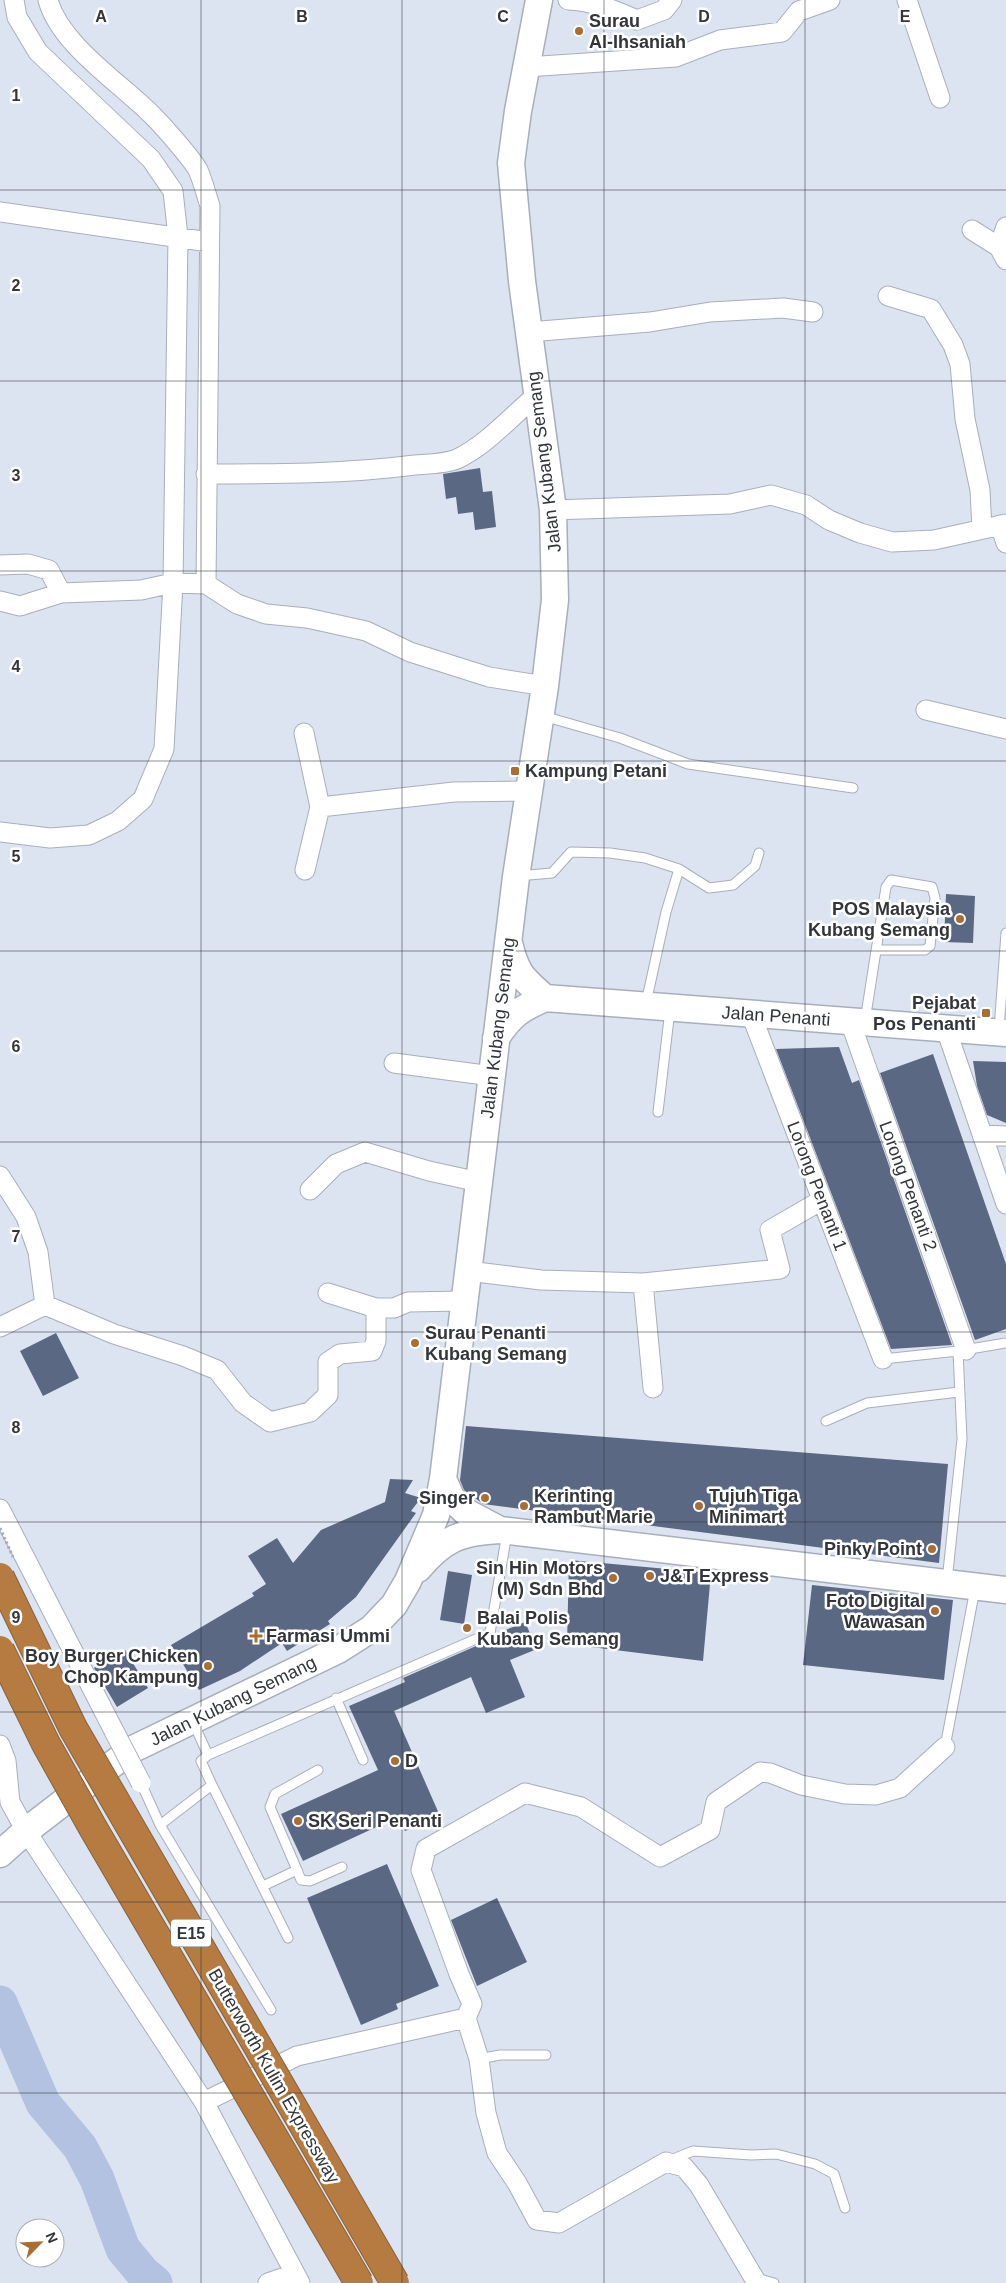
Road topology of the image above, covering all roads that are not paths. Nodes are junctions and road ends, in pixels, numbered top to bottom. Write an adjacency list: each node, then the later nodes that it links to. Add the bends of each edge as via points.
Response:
1 (14, 0): 13 (street, via 16,17 38,52 151,159 172,191)
2 (48, 0): 14 (street, via 51,11 67,35 155,117 197,169 210,206)
3 (539, 0): 8 (main road, Jalan Kubang Semang)
4 (568, 0): 5 (street, via 605,7 637,20 664,10)
5 (672, 0)
6 (830, 0): 8 (street, via 799,11 782,32 720,40 676,57)
7 (907, 0): 9 (street)
8 (526, 66): 18 (main road, Jalan Kubang Semang, via 511,164)
9 (940, 98)
10 (0, 212): 13 (street)
11 (1006, 226): 15 (street)
12 (972, 230): 15 (street)
13 (178, 237): 14 (street); 25 (street)
14 (208, 242): 20 (street)
15 (1002, 254)
16 (888, 296): 22 (street, via 931,309 953,345 960,364 964,419 980,490)
17 (813, 312): 18 (street, via 783,308 710,312 650,322)
18 (529, 332): 19 (main road, Jalan Kubang Semang)
19 (536, 395): 20 (street, via 487,441 455,460 386,469 302,474); 21 (main road, Jalan Kubang Semang)
20 (206, 474): 26 (street)
21 (553, 510): 22 (street, via 730,504 771,495 806,505 829,520 892,542 934,540); 29 (main road, Jalan Kubang Semang, via 555,600)
22 (996, 526): 23 (street)
23 (1006, 543)
24 (0, 565): 27 (street, via 28,564 48,570)
25 (173, 582): 26 (street); 27 (street, via 141,590); 37 (street, via 164,749 143,799 118,821 89,835 50,838)
26 (206, 584): 29 (street, via 237,604 266,614 307,618 366,631 410,652 489,677)
27 (61, 593): 28 (street, via 20,606)
28 (0, 601)
29 (545, 686): 31 (main road, Jalan Kubang Semang)
30 (926, 710): 32 (street)
31 (540, 716): 34 (lane, via 620,738 688,764); 35 (main road, Jalan Kubang Semang)
32 (1006, 729)
33 (304, 733): 36 (street)
34 (853, 788)
35 (528, 791): 36 (street, via 454,792); 41 (main road, Jalan Kubang Semang)
36 (320, 807): 39 (street)
37 (0, 832)
38 (759, 853): 40 (lane, via 755,866 733,885 709,888)
39 (305, 870)
40 (679, 870): 41 (lane, via 645,858 571,852 552,872); 46 (lane, via 666,912)
41 (516, 877): 43 (main road, Jalan Kubang Semang)
42 (1006, 933): 50 (lane)
43 (508, 940): 45 (main road, via 514,966); 51 (main road, Jalan Kubang Semang)
44 (877, 950): 44 (lane, via 886,888 891,880 932,887 935,898 930,946 925,950); 48 (lane)
45 (545, 998): 46 (main road, Jalan Penanti); 51 (main road, via 517,1011)
46 (658, 1007): 47 (main road, Jalan Penanti); 54 (lane)
47 (751, 1014): 48 (main road, Jalan Penanti); 60 (street, Lorong Penanti 1)
48 (857, 1022): 49 (main road, Jalan Penanti); 70 (street, Lorong Penanti 2)
49 (946, 1029): 50 (main road, Jalan Penanti); 55 (street)
50 (1002, 1033)
51 (496, 1039): 53 (main road, Jalan Kubang Semang)
52 (394, 1063): 53 (street)
53 (492, 1076): 58 (main road, Jalan Kubang Semang)
54 (658, 1112)
55 (982, 1135): 56 (street); 61 (street)
56 (1006, 1136)
57 (0, 1176): 66 (street, via 26,1217 38,1252)
58 (479, 1182): 59 (street, via 366,1152 336,1164); 62 (main road, Jalan Kubang Semang)
59 (310, 1190)
60 (822, 1200): 63 (street, via 770,1230 780,1268); 71 (street, Lorong Penanti 1)
61 (1006, 1204)
62 (468, 1271): 63 (street, via 541,1280); 65 (main road, Jalan Kubang Semang)
63 (643, 1283): 72 (street)
64 (328, 1293): 67 (street)
65 (464, 1301): 67 (street, via 408,1302 394,1308); 75 (main road, Jalan Kubang Semang)
66 (45, 1305): 67 (street, via 114,1334 217,1370 243,1403 270,1422 310,1412 328,1394 328,1362 340,1354 372,1351 376,1341); 68 (street)
67 (376, 1308)
68 (0, 1327)
69 (1006, 1343): 70 (lane)
70 (962, 1351): 71 (lane); 73 (lane)
71 (883, 1359)
72 (653, 1388)
73 (959, 1392): 74 (lane, via 867,1403); 80 (lane, via 962,1439)
74 (826, 1421)
75 (443, 1479): 77 (main road, via 452,1499 466,1512); 79 (main road, Jalan Kubang Semang, via 436,1515)
76 (0, 1509): 91 (street, bridge)
77 (504, 1531): 79 (main road, via 474,1531 449,1540 432,1552); 80 (main road); 84 (lane, via 490,1632)
78 (0, 1577): 110 (highway, Butterworth Kulim Expressway / E15, bridge, via 77,1736)
79 (408, 1581): 85 (main road, Jalan Kubang Semang, via 394,1605 371,1629 338,1650)
80 (946, 1583): 81 (main road)
81 (975, 1586): 82 (main road); 87 (lane)
82 (1006, 1590)
83 (0, 1650): 109 (highway, Butterworth Kulim Expressway / E15, bridge, via 46,1744 93,1828)
84 (336, 1698): 88 (lane); 89 (lane)
85 (191, 1720): 88 (lane); 94 (main road, Jalan Kubang Semang, via 131,1750)
86 (0, 1745): 94 (street, via 6,1761)
87 (945, 1747): 100 (street, via 900,1788 876,1795 845,1794 801,1786 760,1772 716,1802 710,1830 660,1857 581,1807 525,1793 426,1849 421,1870 472,2004)
88 (208, 1755): 92 (lane, via 201,1761)
89 (363, 1760)
90 (318, 1770): 96 (lane, via 275,1794 270,1807)
91 (141, 1784): 93 (lane)
92 (212, 1785): 93 (lane); 97 (lane)
93 (160, 1826): 99 (lane)
94 (15, 1841): 103 (street)
95 (342, 1867): 96 (lane, via 310,1881 301,1880)
96 (296, 1870): 97 (lane)
97 (262, 1886): 98 (lane)
98 (288, 1938)
99 (271, 2010)
100 (466, 2018): 102 (street); 103 (street, via 298,2056)
101 (546, 2055): 102 (lane, via 500,2054)
102 (479, 2059): 104 (street, via 486,2113 497,2154 537,2220 559,2223)
103 (204, 2102): 106 (street)
104 (666, 2162): 105 (lane, via 693,2151 792,2157 834,2174); 107 (street, via 684,2167 694,2179)
105 (845, 2208)
106 (297, 2279): 108 (street)
107 (756, 2280): 111 (lane)
108 (268, 2283)
109 (359, 2283)
110 (395, 2283)
111 (774, 2283)

